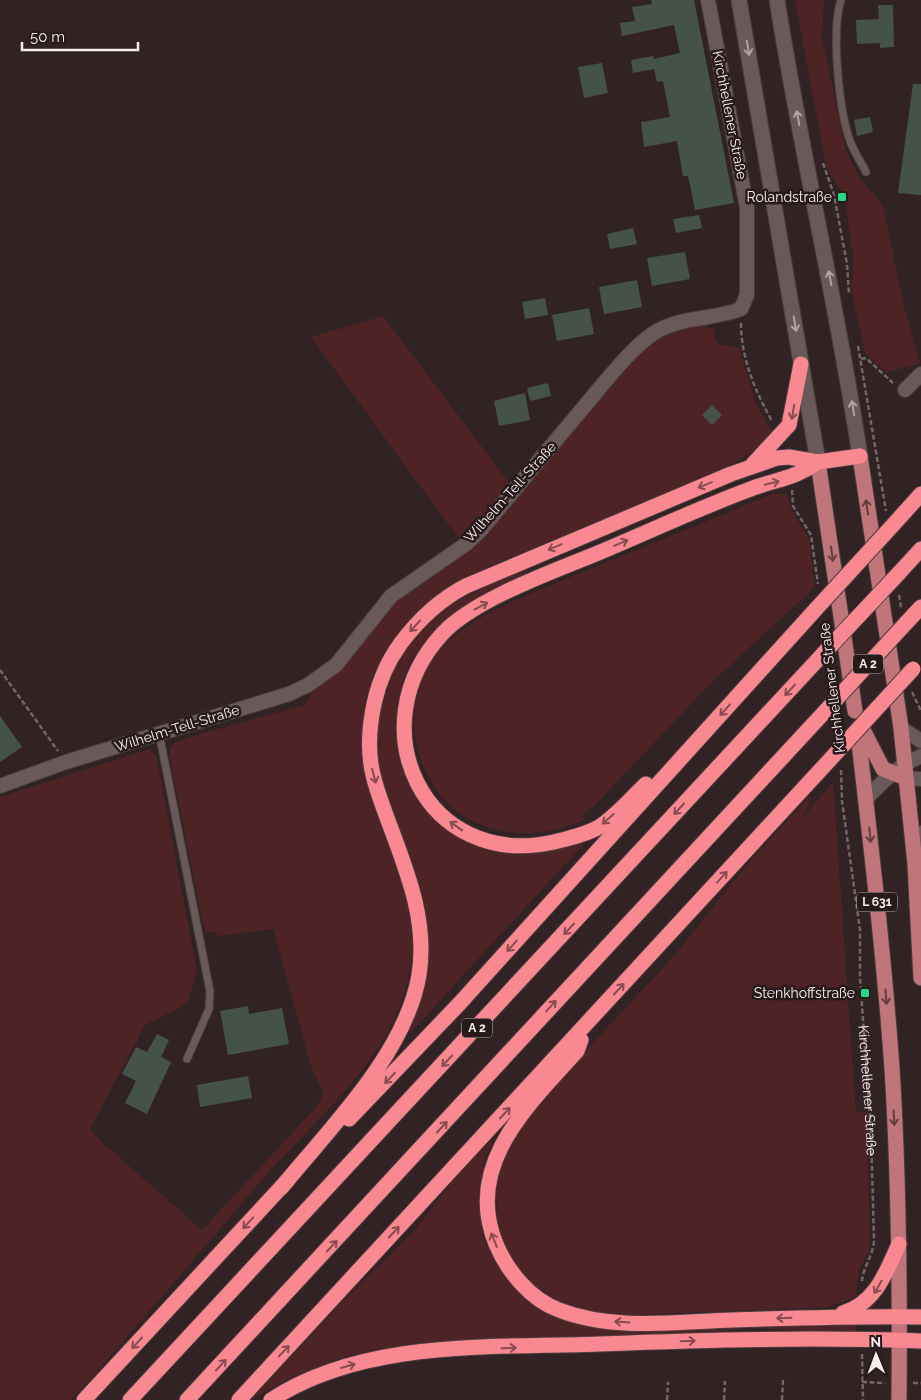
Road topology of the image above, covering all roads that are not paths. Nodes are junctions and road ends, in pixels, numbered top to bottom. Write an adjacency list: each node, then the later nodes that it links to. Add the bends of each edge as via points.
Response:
1 (708, 0): 6 (street, Kirchhellener Straße, via 747,208 747,295)
2 (739, 0): 7 (main road, Kirchhellener Straße, one-way to 7)
3 (777, 0): 10 (main road, L 631, one-way to 3, via 839,325)
4 (841, 0): 5 (lane, via 837,40 842,102 850,141)
5 (866, 172)
6 (741, 309): 20 (street, Wilhelm-Tell-Straße, via 728,314 686,319 653,334 642,343 480,531 391,596 346,654 325,675 289,694)
7 (801, 364): 11 (main road, Kirchhellener Straße); 12 (highway, one-way to 12, via 792,418 785,433)
8 (921, 374): 9 (street)
9 (905, 390)
10 (860, 456): 11 (highway); 19 (main road, L 631, one-way to 10)
11 (818, 462): 12 (highway, via 789,457); 17 (main road, Kirchhellener Straße, one-way to 17); 18 (highway, one-way to 11, via 598,827 571,838 516,847 490,843 464,832 425,797 414,778 407,754 404,714 417,670 430,648 468,613 544,576 734,496 802,474)
12 (750, 467): 33 (highway, one-way to 33, via 466,586 434,606 392,655 378,686 372,716 371,764 416,899 421,952 419,975 412,1005 369,1082)
13 (921, 494): 18 (highway, one-way to 18, bridge)
14 (921, 549): 41 (highway, A 2, one-way to 41, bridge, via 826,659)
15 (921, 607): 42 (highway, A 2, one-way to 15, bridge)
16 (917, 665): 31 (highway, one-way to 16, bridge, via 839,759)
17 (855, 712)
18 (709, 728): 33 (highway, one-way to 33, via 454,1010)
19 (901, 728): 21 (street); 23 (main road, L 631)
20 (159, 733): 26 (street, Wilhelm-Tell-Straße); 32 (lane, via 210,991 209,1009)
21 (921, 740)
22 (921, 756): 23 (street)
23 (905, 771): 24 (main road); 25 (street); 29 (main road, L 631)
24 (890, 774): 27 (street); 27 (main road, Kirchhellener Straße / L 631, via 878,762 861,733)
25 (921, 779)
26 (0, 786)
27 (866, 799): 34 (main road, Kirchhellener Straße / L 631, one-way to 34, via 892,1069)
28 (921, 833): 29 (street)
29 (915, 864): 30 (main road, L 631)
30 (921, 978)
31 (586, 1025): 35 (highway, one-way to 31, via 647,1323 609,1321 558,1310 526,1288 503,1258 491,1232 487,1215 490,1176 511,1127 577,1051); 43 (highway, one-way to 31)
32 (187, 1059)
33 (281, 1188): 40 (highway, one-way to 40)
34 (899, 1244): 35 (highway, one-way to 35, via 873,1296 856,1309); 36 (main road, Kirchhellener Straße / L 631)
35 (833, 1316): 36 (highway)
36 (900, 1316): 37 (highway); 38 (main road, Kirchhellener Straße / L 631)
37 (921, 1317)
38 (900, 1340): 39 (highway); 44 (highway, one-way to 38, via 310,1379 364,1361 464,1349 729,1339); 45 (main road, Kirchhellener Straße / L 631)
39 (921, 1341)
40 (84, 1400)
41 (130, 1400)
42 (187, 1400)
43 (239, 1400)
44 (272, 1400)
45 (899, 1400)

